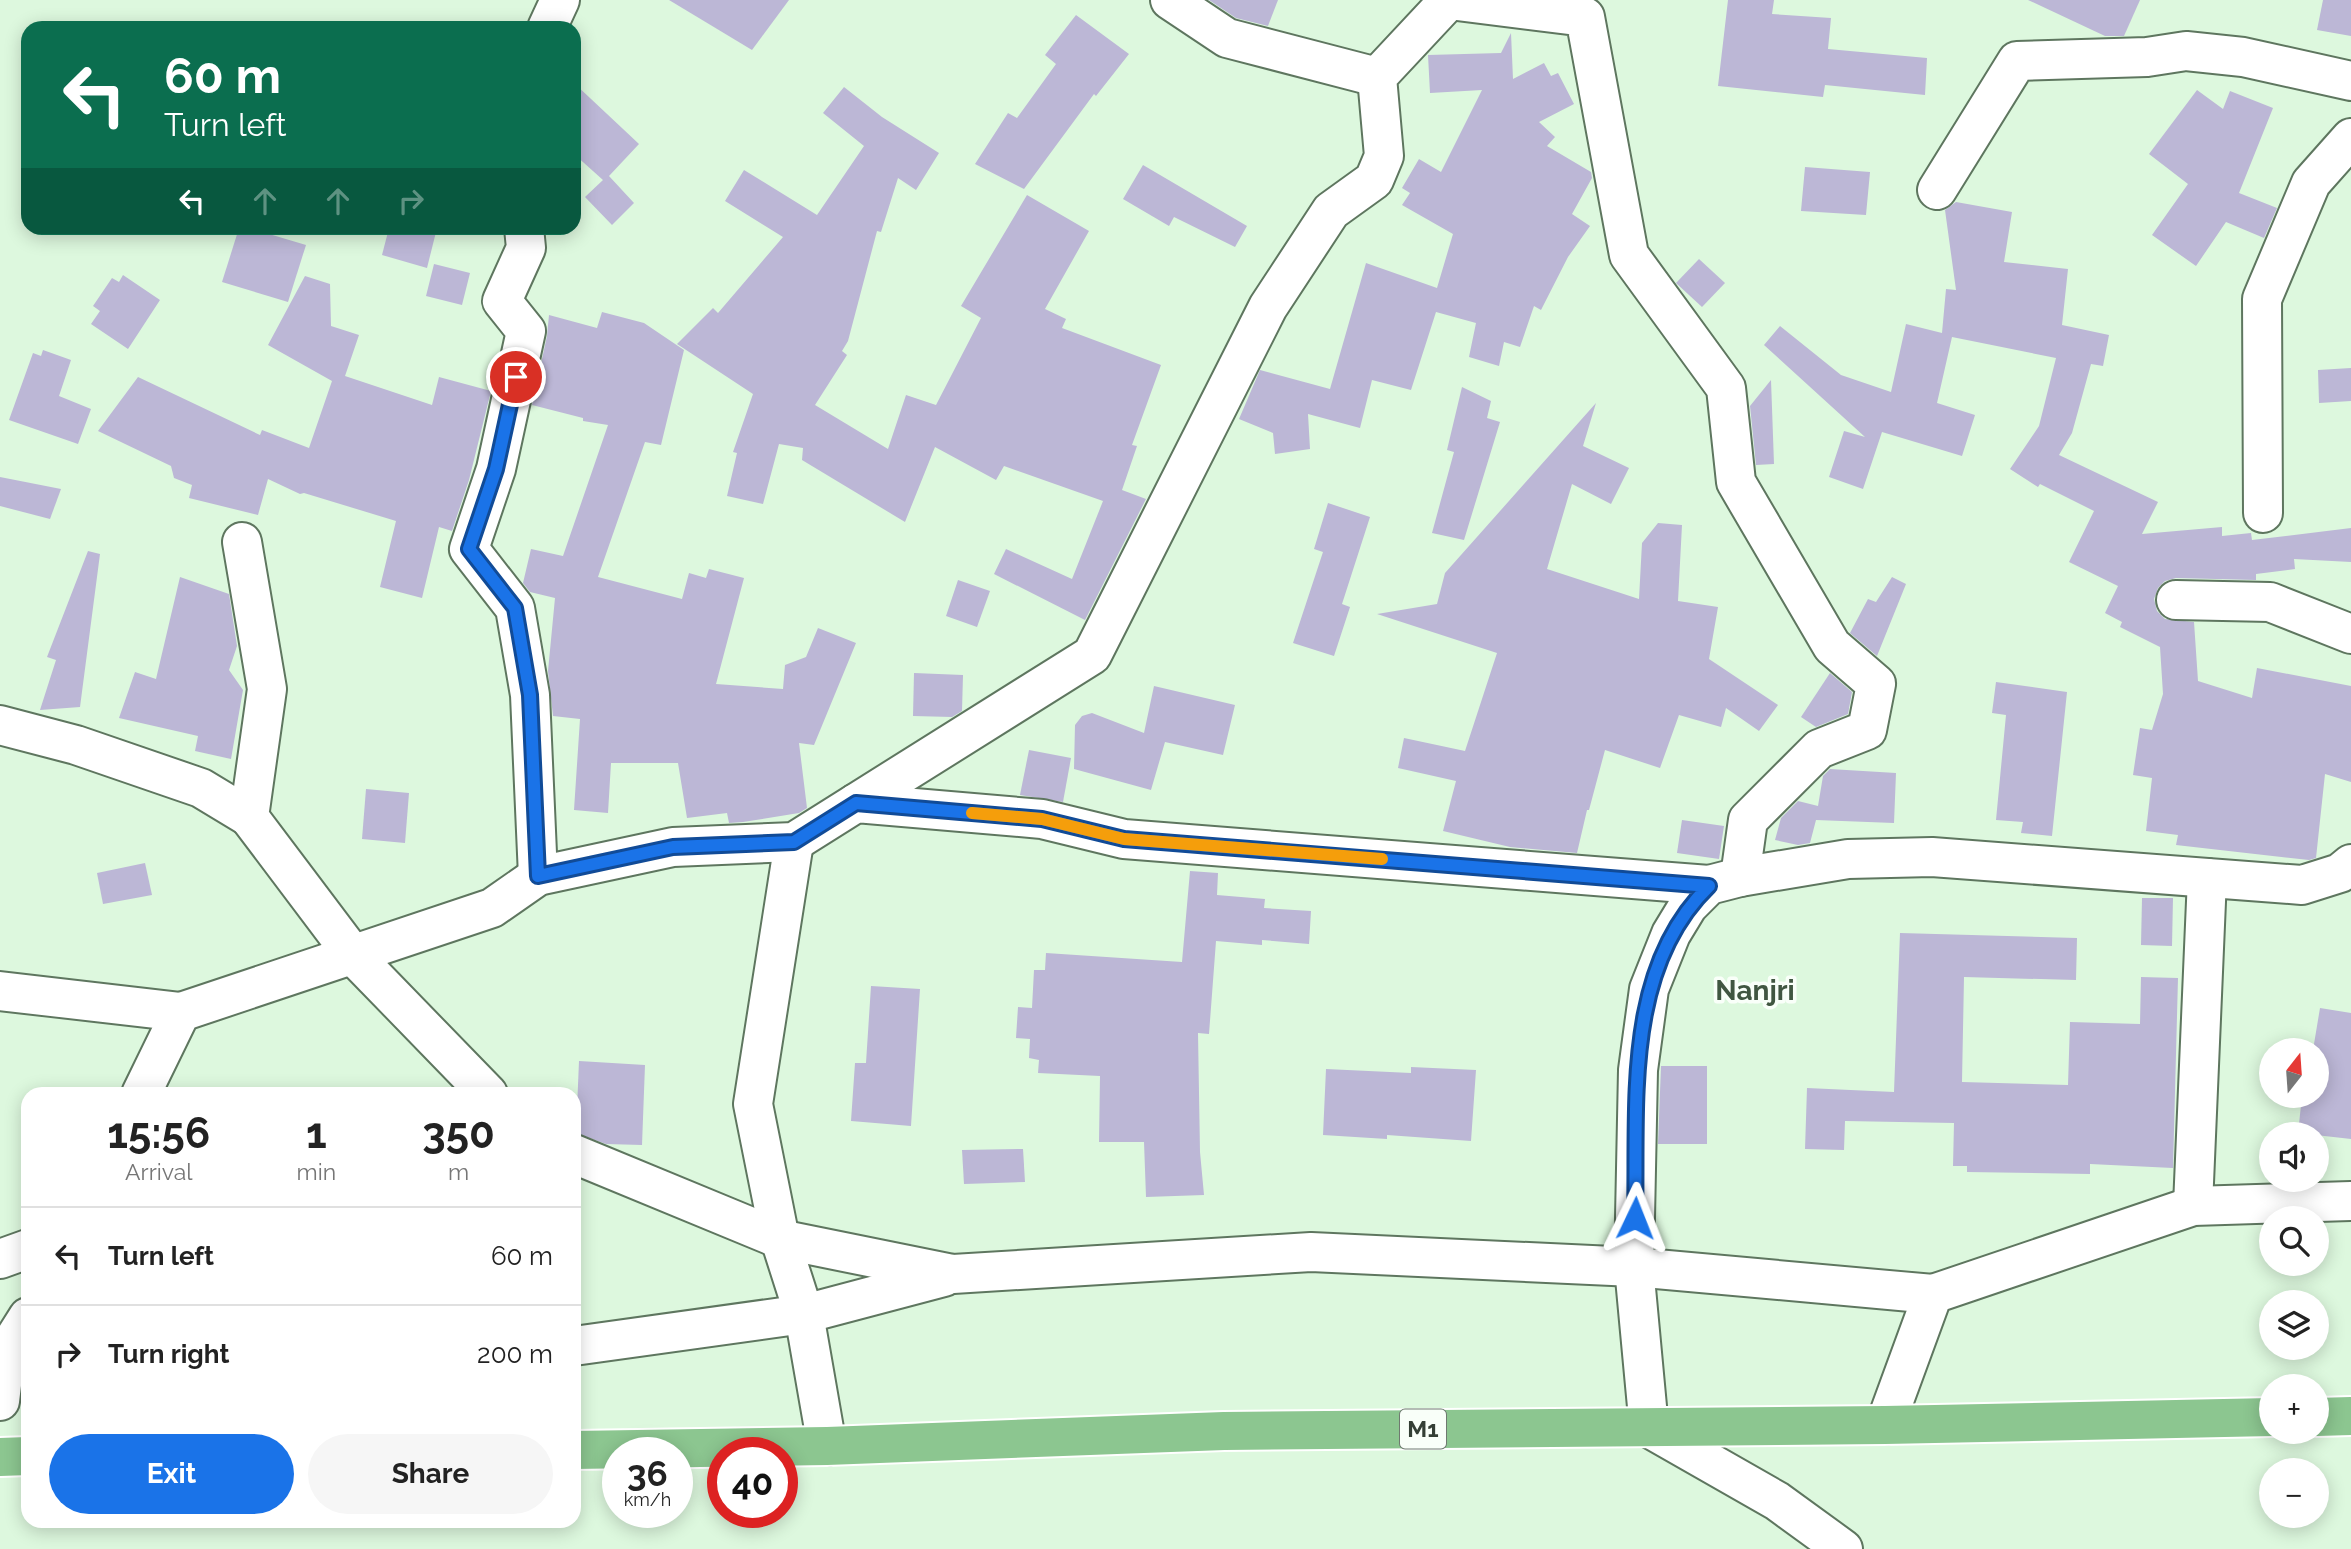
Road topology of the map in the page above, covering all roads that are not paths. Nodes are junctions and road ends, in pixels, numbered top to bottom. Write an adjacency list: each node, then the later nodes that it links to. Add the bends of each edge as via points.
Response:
1 (560, 0): 4 (street)
2 (1170, 0): 5 (street, via 1227,38)
3 (1449, 0): 5 (street); 21 (street, via 1585,17 1629,255 1726,388 1735,482 1832,646 1876,684 1867,730 1819,749 1748,820)
4 (550, 21)
5 (1377, 77): 15 (street, via 1384,156 1374,180 1331,211 1268,307 1092,655)
6 (2351, 81): 8 (street, via 2243,57 2186,51 2147,57 2017,61)
7 (2351, 138): 10 (street, via 2311,183 2262,299)
8 (1937, 190)
9 (525, 235): 19 (street, via 526,248 502,301 526,331 496,469 469,549 515,608 530,695)
10 (2263, 513)
11 (242, 542): 16 (street, via 267,689)
12 (2176, 600): 13 (street, via 2270,602)
13 (2351, 634)
14 (0, 725): 16 (street, via 76,745 201,788)
15 (856, 803): 17 (street); 21 (street, via 1042,819 1124,839)
16 (249, 817): 22 (street)
17 (794, 842): 19 (street, via 673,847); 30 (street, via 753,1104)
18 (2351, 864): 20 (street, via 2340,873 2302,885)
19 (538, 876): 22 (street, via 492,908)
20 (2207, 878): 21 (street, via 1931,857 1848,859); 29 (street)
21 (1725, 881): 33 (street, via 1688,906 1649,989 1639,1070)
22 (353, 955): 24 (street); 26 (street)
23 (0, 991): 24 (street)
24 (181, 1012): 25 (street)
25 (144, 1087)
26 (481, 1087)
27 (581, 1157): 30 (street)
28 (2351, 1200): 29 (street)
29 (2193, 1206): 35 (street)
30 (780, 1240): 34 (street); 36 (street)
31 (21, 1252): 32 (street)
32 (0, 1259)
33 (1634, 1267): 34 (street, via 1311,1252); 35 (street); 44 (street)
34 (953, 1274): 36 (street)
35 (1933, 1294): 43 (street)
36 (804, 1314): 38 (street); 45 (street)
37 (21, 1328): 39 (street, via 6,1352)
38 (581, 1345)
39 (7, 1389)
40 (2351, 1416): 41 (highway)
41 (2329, 1417)
42 (2259, 1418): 43 (highway, M1)
43 (1885, 1425): 44 (highway, M1)
44 (1649, 1428): 45 (highway, M1, via 1224,1431); 49 (street, via 1777,1501)
45 (827, 1446): 46 (highway, M1)
46 (581, 1450)
47 (0, 1457): 48 (highway)
48 (21, 1457)
49 (1843, 1549)

